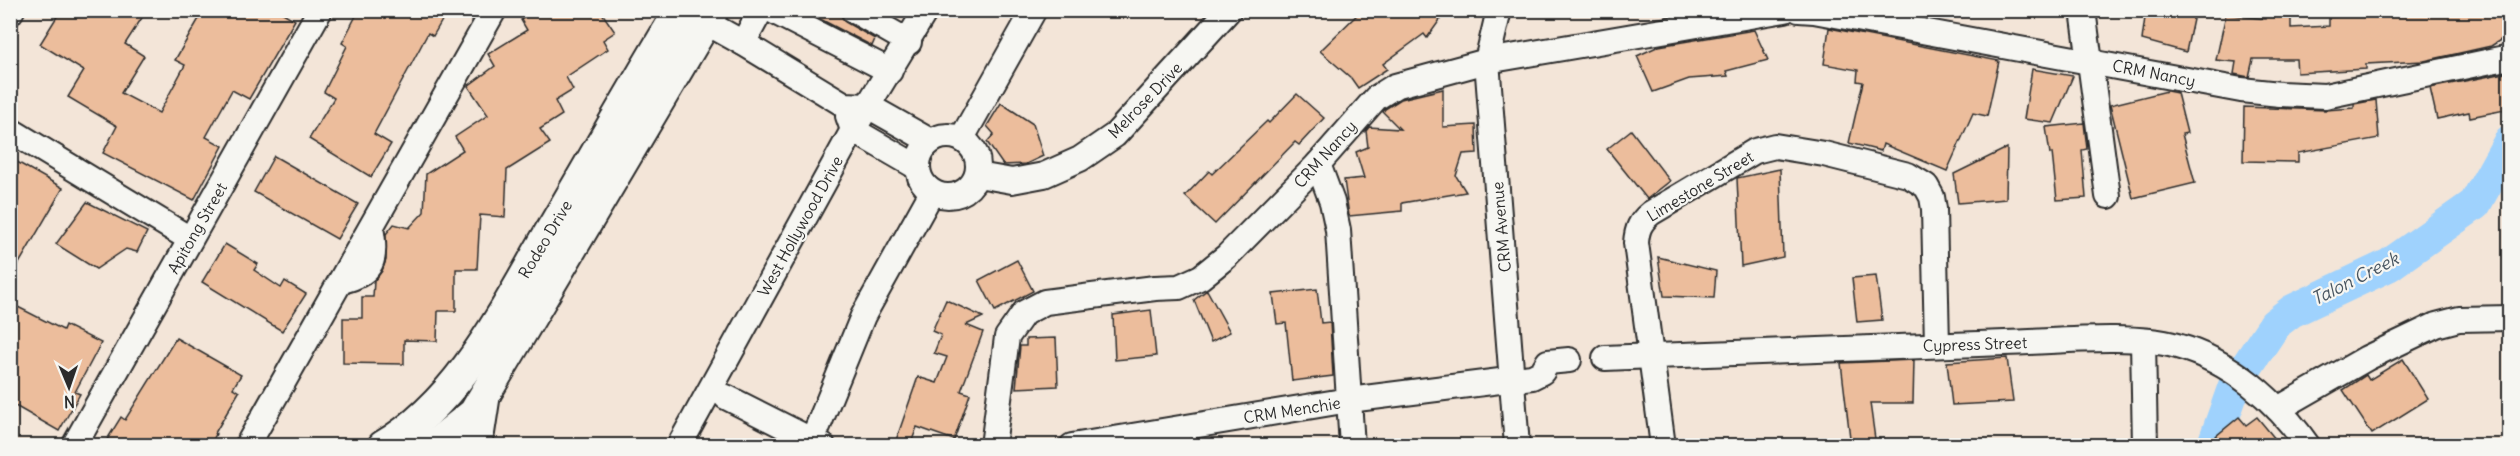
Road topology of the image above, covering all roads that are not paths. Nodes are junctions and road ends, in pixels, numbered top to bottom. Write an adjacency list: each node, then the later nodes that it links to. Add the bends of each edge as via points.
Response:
1 (320, 10): 30 (street, Apitong Street)
2 (494, 10): 44 (street, via 370,228 372,262 360,275 341,281)
3 (761, 10): 15 (street)
4 (771, 10): 19 (street)
5 (853, 10): 14 (street)
6 (926, 10): 14 (street, West Hollywood Drive)
7 (1034, 10): 23 (street)
8 (1228, 10): 27 (street, Melrose Drive, via 1115,135 1080,159 1044,175 1012,181)
9 (1499, 10): 17 (street, CRM Avenue)
10 (1785, 10): 17 (street, CRM Nancy)
11 (1799, 10): 18 (street, CRM Nancy)
12 (2082, 10): 18 (street)
13 (696, 13): 15 (street); 38 (main road, Rodeo Drive); 45 (main road, Rodeo Drive, via 488,336 442,399)
14 (909, 42): 19 (street, West Hollywood Drive)
15 (743, 43): 20 (street)
16 (2510, 57): 18 (street, CRM Nancy, via 2325,96 2241,90)
17 (1487, 61): 25 (street, CRM Nancy, via 1395,86 1376,98); 37 (street, CRM Avenue)
18 (2090, 61): 29 (street)
19 (890, 71): 20 (street, West Hollywood Drive)
20 (857, 106): 22 (street, West Hollywood Drive); 24 (street)
21 (10, 130): 30 (street)
22 (853, 130): 26 (street); 48 (street, West Hollywood Drive)
23 (962, 138): 24 (street, via 940,136); 27 (street, via 976,154)
24 (930, 141): 26 (street, via 918,157)
25 (1318, 165): 40 (street, via 1338,230); 49 (street, CRM Nancy, via 1202,277 1179,287 1045,302 1024,314 1007,337)
26 (917, 167): 28 (street)
27 (978, 175): 28 (street, via 959,195)
28 (932, 192): 42 (street, via 864,316)
29 (2108, 196)
30 (190, 239): 43 (street, Apitong Street)
31 (2510, 318): 41 (street, via 2459,319 2436,325 2367,358)
32 (2143, 340): 33 (street, Cypress Street); 41 (street, Cypress Street, via 2178,346 2213,360 2244,378); 54 (street)
33 (1936, 345): 34 (street, Cypress Street); 34 (street, Limestone Street, via 1934,209 1926,186 1908,175 1775,146 1736,161 1641,222 1636,243)
34 (1651, 356): 35 (street, Cypress Street); 53 (street, Limestone Street)
35 (1605, 358)
36 (1569, 360): 37 (street, CRM Menchie, via 1548,362 1537,375)
37 (1513, 379): 40 (street, CRM Menchie); 52 (street, CRM Avenue)
38 (488, 390): 46 (main road, Rodeo Drive, via 474,413); 47 (street, via 482,433)
39 (726, 397): 42 (street)
40 (1349, 400): 50 (street, CRM Menchie); 51 (street)
41 (2278, 409): 55 (street, Cypress Street)
42 (815, 443)
43 (74, 446)
44 (247, 446)
45 (382, 446)
46 (434, 446)
47 (474, 446)
48 (679, 446)
49 (993, 446)
50 (1072, 446)
51 (1352, 446)
52 (1517, 446)
53 (1663, 446)
54 (2145, 446)
55 (2308, 446)

